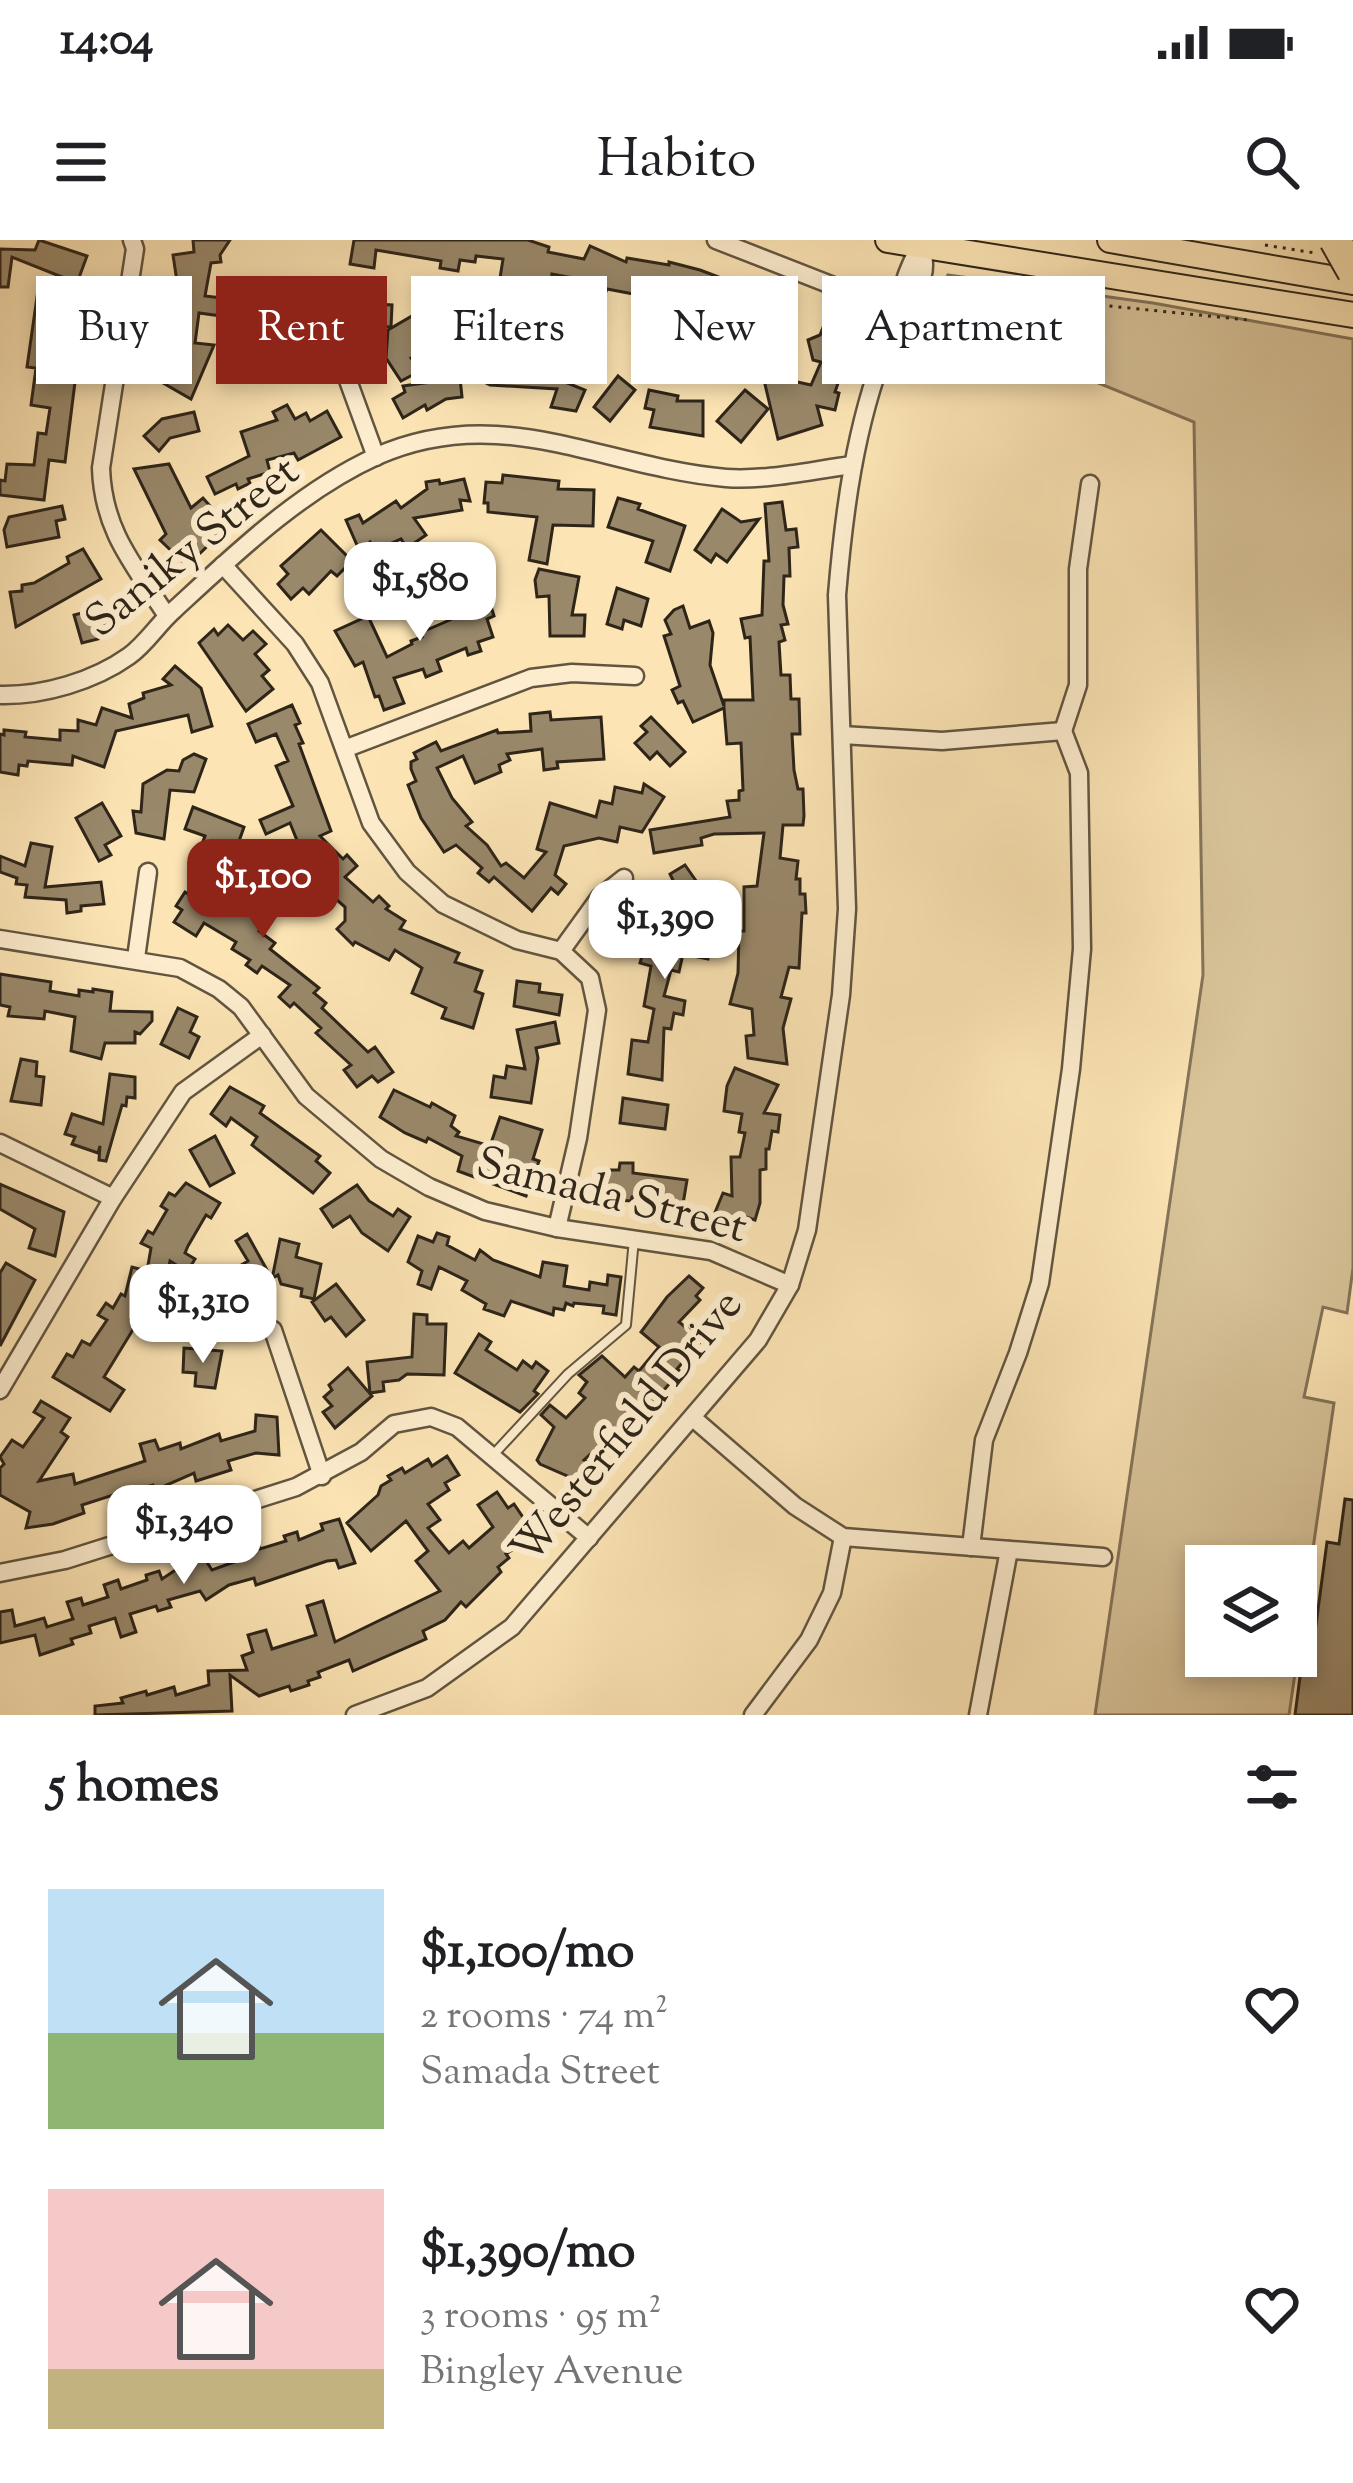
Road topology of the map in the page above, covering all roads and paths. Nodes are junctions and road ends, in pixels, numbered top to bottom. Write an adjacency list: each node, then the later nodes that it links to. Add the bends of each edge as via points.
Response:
1 (132, 240): 20 (street, via 102,500 113,535)
2 (716, 240): 9 (street)
3 (888, 240): 5 (main road)
4 (1110, 240): 10 (main road)
5 (922, 243): 8 (street, Westerfield Drive); 12 (main road)
6 (1253, 243): 7 (path)
7 (1340, 256)
8 (922, 276)
9 (822, 281)
10 (1353, 282)
11 (1105, 306): 13 (path)
12 (1353, 315)
13 (1252, 321)
14 (349, 384): 16 (street)
15 (871, 384): 17 (street, Westerfield Drive)
16 (376, 457): 17 (street, Saniky Street, via 478,432 732,479); 19 (street, Saniky Street, via 286,511)
17 (853, 465): 24 (street, Westerfield Drive, via 837,595)
18 (1090, 484): 23 (street, via 1078,569 1078,685)
19 (223, 565): 20 (street, Saniky Street); 25 (street, via 295,644)
20 (167, 616): 22 (street, Saniky Street, via 130,655 78,682)
21 (635, 676): 25 (street, via 531,678)
22 (0, 695)
23 (1063, 731): 24 (street, via 942,741); 44 (street, via 1079,795 1082,949 1071,1069 1040,1283 984,1439)
24 (842, 735): 36 (street, Westerfield Drive, via 841,995 807,1229)
25 (347, 748): 29 (street, via 371,823 406,872 443,904 517,940)
26 (148, 872): 30 (street)
27 (624, 878): 29 (street)
28 (0, 939): 30 (street, Samada Street)
29 (562, 951): 34 (street, via 590,978 597,1010)
30 (136, 958): 31 (street, Samada Street, via 181,968 219,989)
31 (262, 1035): 33 (street, via 183,1093); 34 (street, Samada Street, via 306,1096 380,1159 485,1211)
32 (0, 1143): 33 (street)
33 (113, 1198): 38 (street)
34 (557, 1228): 35 (street, Samada Street)
35 (634, 1239): 36 (street, Samada Street, via 711,1251); 40 (lane, via 626,1325)
36 (790, 1285): 39 (street, Westerfield Drive, via 758,1340)
37 (273, 1330): 41 (street)
38 (1, 1387)
39 (693, 1418): 42 (street); 43 (street, Westerfield Drive)
40 (493, 1455): 41 (street, via 430,1417 394,1424); 43 (street)
41 (322, 1476): 47 (street, via 65,1560)
42 (842, 1537): 44 (street); 49 (street, via 832,1593 809,1640)
43 (590, 1538): 48 (street, Westerfield Drive, via 512,1627 468,1663)
44 (971, 1547): 45 (street)
45 (1010, 1550): 46 (street); 50 (street)
46 (1102, 1557)
47 (0, 1573)
48 (355, 1715)
49 (753, 1715)
50 (978, 1715)

